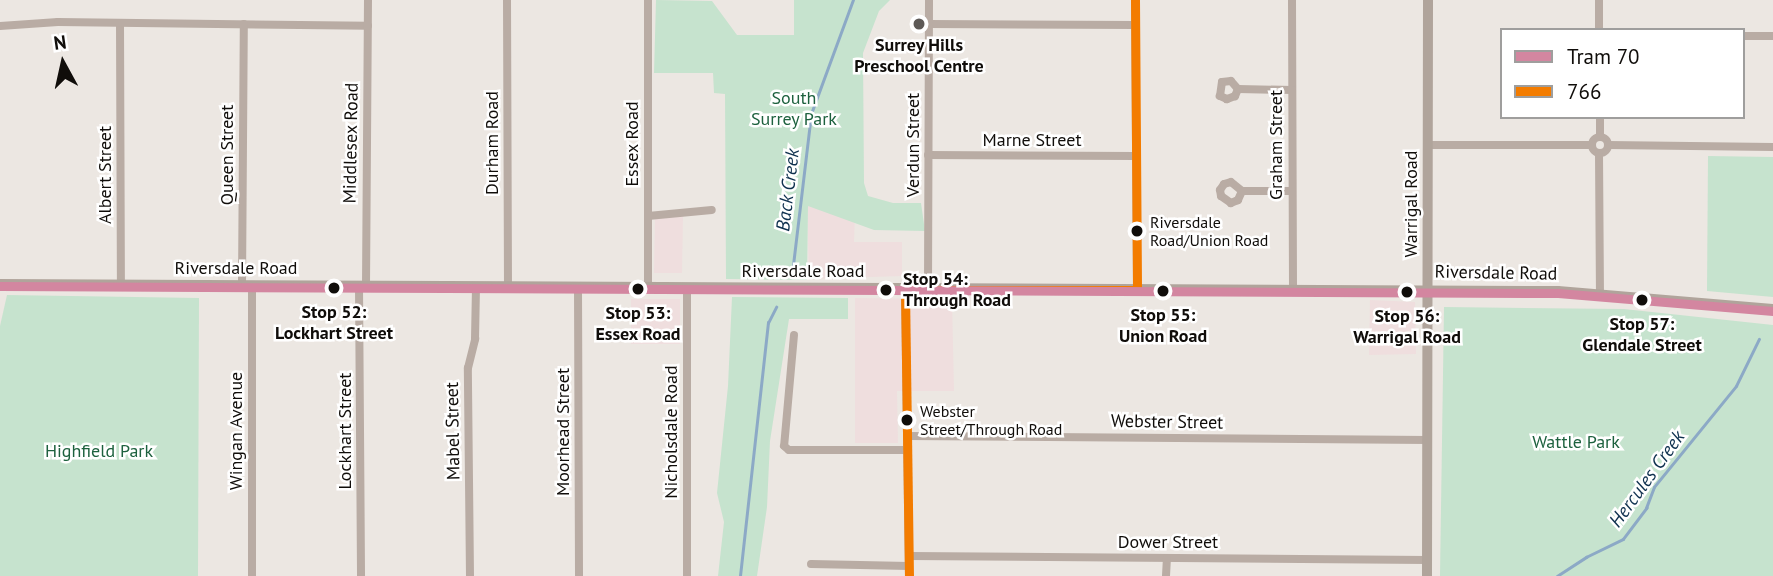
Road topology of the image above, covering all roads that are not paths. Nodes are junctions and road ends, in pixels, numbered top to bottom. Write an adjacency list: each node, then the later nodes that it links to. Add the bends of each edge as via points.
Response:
1 (368, 0): 14 (street, Middlesex Road)
2 (507, 0): 38 (street, Durham Road)
3 (648, 0): 32 (street, Essex Road)
4 (929, 0): 11 (street, Verdun Street)
5 (1135, 0): 12 (street)
6 (1292, 0): 19 (street, Graham Street)
7 (1428, 0): 22 (main road, Warrigal Road)
8 (1600, 0): 15 (street)
9 (120, 23): 10 (street); 13 (street); 34 (street, Albert Street)
10 (244, 24): 14 (street); 35 (street, Queen Street)
11 (929, 24): 12 (street); 27 (street, Verdun Street)
12 (1135, 25): 28 (street)
13 (0, 26)
14 (368, 26): 36 (street, Middlesex Road)
15 (1600, 28)
16 (1745, 36): 17 (street)
17 (1773, 36)
18 (1238, 89): 19 (street)
19 (1292, 90): 30 (street, Graham Street)
20 (1600, 119): 21 (street)
21 (1600, 137): 23 (street); 24 (street)
22 (1428, 145): 23 (street); 46 (main road, Warrigal Road)
23 (1592, 145): 26 (street)
24 (1608, 145): 25 (street); 26 (street)
25 (1773, 146)
26 (1599, 153): 47 (street)
27 (928, 155): 28 (street, Marne Street); 43 (street, Verdun Street)
28 (1136, 156): 44 (street)
29 (1242, 191): 30 (street)
30 (1292, 191): 45 (street, Graham Street)
31 (712, 210): 32 (street)
32 (648, 216): 40 (street, Essex Road)
33 (0, 284): 34 (main road, Riversdale Road)
34 (121, 284): 35 (main road, Riversdale Road)
35 (247, 285): 36 (main road, Riversdale Road); 58 (street, Wingan Avenue)
36 (363, 286): 37 (main road, Riversdale Road); 59 (street, Lockhart Street)
37 (476, 287): 38 (main road, Riversdale Road); 60 (street, Mabel Street, via 475,339 468,368)
38 (508, 287): 39 (main road, Riversdale Road)
39 (579, 287): 40 (main road, Riversdale Road); 61 (street, Moorhead Street)
40 (648, 288): 41 (main road, Riversdale Road)
41 (687, 288): 42 (main road, Riversdale Road); 62 (street, Nicholsdale Road)
42 (905, 289): 43 (main road, Riversdale Road); 50 (street)
43 (928, 289): 44 (main road, Riversdale Road)
44 (1137, 290): 45 (main road, Riversdale Road)
45 (1293, 290): 46 (main road, Riversdale Road)
46 (1429, 290): 47 (main road, Riversdale Road); 51 (main road, Warrigal Road)
47 (1600, 292): 48 (main road, Riversdale Road)
48 (1773, 309)
49 (794, 335): 52 (street, via 784,446 789,450)
50 (907, 436): 51 (street, Webster Street); 52 (street)
51 (1428, 440): 55 (main road, Warrigal Road)
52 (907, 450): 53 (street)
53 (909, 556): 54 (street, Dower Street); 57 (street)
54 (1167, 558): 55 (street, Dower Street); 63 (street)
55 (1427, 560): 64 (main road, Warrigal Road)
56 (811, 564): 57 (street)
57 (909, 571)
58 (252, 576)
59 (361, 576)
60 (470, 576)
61 (579, 576)
62 (687, 576)
63 (1166, 576)
64 (1427, 576)

